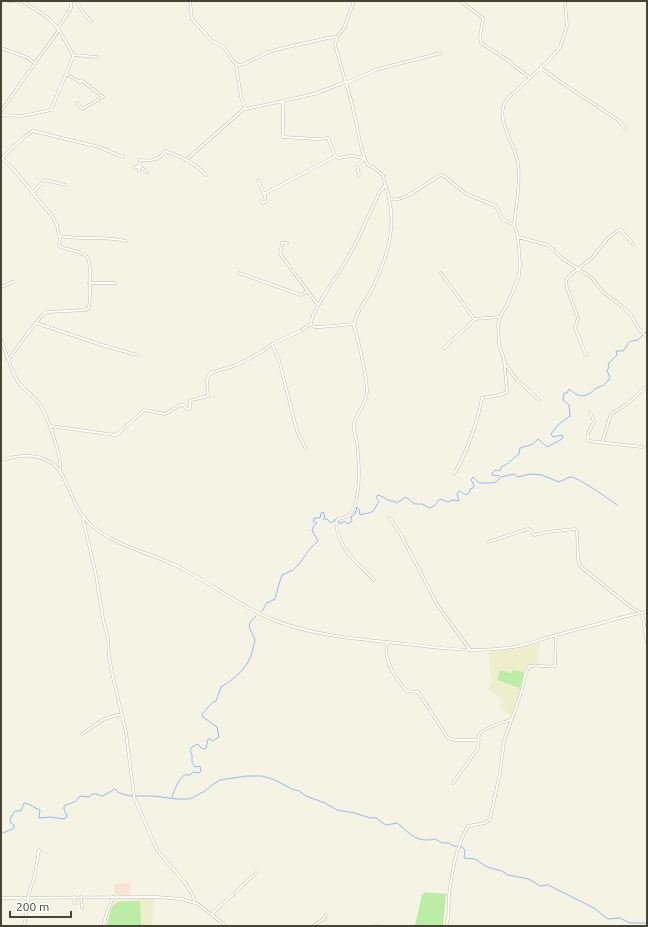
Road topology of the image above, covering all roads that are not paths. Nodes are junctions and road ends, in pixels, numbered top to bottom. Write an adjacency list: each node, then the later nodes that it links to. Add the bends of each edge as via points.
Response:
1 (8, 1): 2 (street)
2 (22, 1): 10 (street, via 47,17)
3 (71, 1): 10 (street, via 71,8)
4 (76, 1): 9 (street)
5 (190, 1): 17 (street, via 192,19 212,41 224,47)
6 (354, 1): 11 (street, via 344,28)
7 (460, 1): 20 (street, via 483,18 481,43 509,60)
8 (565, 1): 18 (street, via 568,22 564,36 558,50)
9 (91, 20)
10 (58, 29): 14 (street); 16 (street)
11 (337, 37): 17 (street, via 283,48); 21 (street, via 335,45)
12 (1, 48): 16 (street)
13 (441, 53): 21 (street, via 378,70)
14 (73, 55): 15 (street); 19 (street)
15 (97, 57)
16 (35, 63): 25 (street)
17 (236, 65): 24 (street)
18 (540, 68): 20 (street); 27 (street, via 618,120)
19 (66, 74): 23 (street, via 80,82 82,80 103,97 82,109); 26 (street, via 51,111 22,116)
20 (529, 77): 46 (street, via 502,107 504,125 518,166)
21 (346, 83): 22 (street); 31 (street)
22 (283, 101): 24 (street); 29 (street, via 283,137 328,138)
23 (77, 103)
24 (245, 108): 32 (street)
25 (1, 111)
26 (1, 115)
27 (626, 129)
28 (123, 156): 30 (street, via 100,147 33,131)
29 (336, 156): 31 (street); 43 (street)
30 (1, 158): 42 (street)
31 (365, 158): 38 (street, via 357,166); 41 (street, via 369,166 381,172)
32 (186, 160): 33 (street, via 165,151 156,160 140,160); 37 (street)
33 (139, 166): 34 (street); 35 (street); 36 (street)
34 (134, 168)
35 (139, 171)
36 (147, 172)
37 (206, 176)
38 (358, 176)
39 (258, 180): 43 (street)
40 (65, 185): 42 (street, via 45,180)
41 (385, 185): 44 (street); 60 (street, via 357,241)
42 (32, 192): 47 (street, via 55,221)
43 (264, 194): 45 (street, via 266,201)
44 (389, 198): 46 (street, via 393,200 405,196 441,175 466,194 495,205 502,219); 65 (street, via 392,228 385,258)
45 (261, 201)
46 (514, 225): 48 (street)
47 (60, 237): 49 (street); 56 (street, via 61,247 79,252 88,258)
48 (518, 238): 52 (street, via 548,245); 61 (street, via 519,273)
49 (126, 241)
50 (287, 243): 59 (street, via 282,243 280,254)
51 (633, 244): 52 (street, via 619,230)
52 (578, 269): 66 (street, via 623,307); 71 (street, via 566,283 578,318 575,328)
53 (239, 273): 59 (street, via 301,295)
54 (440, 273): 62 (street)
55 (13, 282): 58 (street)
56 (90, 283): 57 (street); 63 (street, via 88,309 47,312)
57 (115, 283)
58 (1, 288)
59 (308, 291): 60 (street)
60 (318, 305): 64 (street)
61 (500, 317): 62 (street); 73 (street, via 499,344)
62 (475, 319): 69 (street)
63 (36, 324): 70 (street); 72 (street)
64 (310, 324): 65 (street, via 315,327); 68 (street, via 301,331)
65 (354, 324): 87 (street, via 367,392 353,426 359,466 356,498 350,514 338,520 336,526 346,552)
66 (646, 337)
67 (1, 340): 72 (street)
68 (272, 344): 77 (street, via 237,365 210,373 207,380 208,396 190,401 190,408 180,405 165,414 144,410 115,435); 80 (street, via 279,360 297,431)
69 (444, 348)
70 (137, 354)
71 (586, 355)
72 (8, 361): 77 (street, via 18,381 43,409)
73 (504, 363): 75 (street, via 517,380); 83 (street, via 507,392 482,398 470,441)
74 (647, 386): 78 (street, via 611,414)
75 (539, 400)
76 (590, 412): 78 (street, via 594,422 587,439 590,442)
77 (50, 426): 82 (street)
78 (602, 443): 79 (street)
79 (642, 447)
80 (306, 449)
81 (1, 460): 82 (street, via 35,456 50,462)
82 (60, 472): 85 (street)
83 (454, 474)
84 (389, 516): 93 (street, via 438,606)
85 (83, 518): 91 (street, via 103,534 176,565 246,607 276,621 312,632); 94 (street)
86 (488, 542): 89 (street, via 528,529 534,535 575,529 580,566)
87 (374, 580)
88 (647, 612): 89 (street)
89 (641, 613): 90 (street); 92 (street)
90 (556, 635): 93 (street, via 512,647); 95 (street, via 555,666 533,665 527,669)
91 (387, 642): 93 (street); 97 (street, via 387,659 394,674 407,691 418,692 448,738)
92 (647, 643)
93 (471, 651)
94 (122, 714): 96 (street, via 104,719); 106 (street, via 134,796 157,850 184,880)
95 (510, 720): 97 (street, via 484,730 479,735); 115 (street, via 502,746 499,778 490,819 485,823 468,826 459,846)
96 (82, 734)
97 (479, 740): 98 (street, via 478,748)
98 (453, 783)
99 (39, 850): 101 (street)
100 (256, 873): 109 (street)
101 (28, 897): 102 (street); 105 (street); 111 (street)
102 (74, 897): 103 (street); 107 (street)
103 (81, 897): 104 (street); 108 (street)
104 (113, 897): 106 (street, via 166,897); 112 (street)
105 (1, 898)
106 (194, 902): 109 (street)
107 (75, 903)
108 (82, 908)
109 (212, 914): 113 (street)
110 (326, 915): 114 (street)
111 (23, 926)
112 (104, 926)
113 (226, 926)
114 (313, 926)
115 (446, 926)

